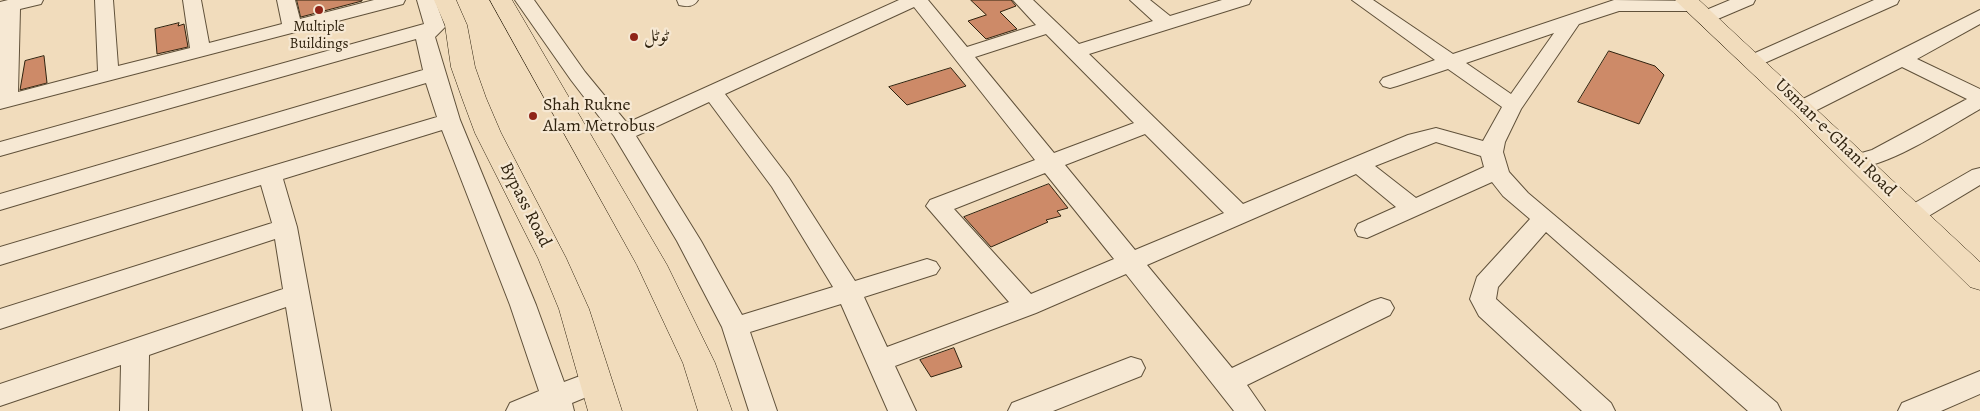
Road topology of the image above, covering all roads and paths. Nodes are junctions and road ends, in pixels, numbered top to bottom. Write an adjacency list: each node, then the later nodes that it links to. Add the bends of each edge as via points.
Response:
1 (34, 0): 18 (street)
2 (104, 0): 33 (street)
3 (192, 0): 26 (street)
4 (286, 0): 23 (street)
5 (396, 0): 23 (street)
6 (426, 0): 24 (street)
7 (445, 0): 70 (main road, Bypass Road, via 456,25 463,67 474,98 552,258 570,300)
8 (501, 0): 79 (main road, via 652,265 699,363)
9 (524, 0): 42 (street)
10 (914, 0): 35 (street)
11 (918, 0): 28 (street)
12 (1022, 0): 25 (street)
13 (1139, 0): 22 (street)
14 (1241, 0): 22 (street)
15 (1361, 0): 31 (street)
16 (1746, 0): 19 (street)
17 (1890, 0): 30 (street)
18 (6, 7): 37 (street)
19 (1695, 8): 21 (street, via 1617,5); 30 (main road, Usman-e-Ghani Road)
20 (1980, 16): 29 (street)
21 (1571, 22): 31 (street); 38 (street)
22 (1168, 24): 27 (street)
23 (292, 26): 26 (street)
24 (435, 27): 32 (street, via 425,36); 43 (street)
25 (1049, 27): 27 (street); 28 (street)
26 (200, 51): 33 (street)
27 (1075, 52): 41 (street)
28 (962, 55): 46 (street)
29 (1902, 59): 36 (street); 39 (street)
30 (1753, 61): 39 (main road, Usman-e-Ghani Road)
31 (1450, 62): 34 (street); 38 (street)
32 (432, 74): 40 (street); 50 (street)
33 (108, 75): 37 (street)
34 (1390, 82)
35 (712, 93): 42 (street); 61 (street, via 781,184)
36 (1980, 98): 45 (street, via 1880,155)
37 (4, 102)
38 (1513, 104): 44 (street, via 1494,142)
39 (1804, 108): 45 (main road, Usman-e-Ghani Road)
40 (448, 121): 48 (street); 74 (street)
41 (1148, 125): 46 (street); 53 (street)
42 (623, 133): 66 (street, via 689,241)
43 (0, 148)
44 (1495, 161): 47 (street, via 1456,139 1436,135 1416,140); 51 (street); 54 (street, via 1509,190)
45 (1859, 161): 52 (main road, Usman-e-Ghani Road)
46 (1050, 162): 58 (street); 63 (street, via 938,206)
47 (1359, 165): 51 (street); 53 (street)
48 (270, 175): 55 (street); 57 (street)
49 (1980, 175): 52 (street)
50 (0, 202)
51 (1414, 209): 56 (street)
52 (1914, 214): 60 (main road, Usman-e-Ghani Road)
53 (1240, 215): 58 (street)
54 (1545, 218): 84 (street, via 1486,284 1483,299 1488,309); 85 (street)
55 (285, 227): 62 (street); 65 (street)
56 (1367, 230)
57 (0, 256)
58 (1130, 261): 63 (street); 71 (street)
59 (927, 268): 61 (street)
60 (1980, 280)
61 (848, 291): 66 (street); 68 (street)
62 (296, 294): 67 (street); 76 (street)
63 (1027, 306): 68 (street)
64 (1381, 308): 71 (street)
65 (0, 318)
66 (735, 327): 80 (street)
67 (135, 349): 73 (street); 75 (street)
68 (881, 360): 81 (street)
69 (1131, 368): 82 (street)
70 (596, 381): 74 (street); 78 (main road, Bypass Road)
71 (1228, 382): 83 (street)
72 (1980, 382): 86 (street)
73 (0, 394)
74 (558, 404): 77 (street)
75 (134, 411)
76 (317, 411)
77 (520, 411)
78 (605, 411)
79 (715, 411)
80 (763, 411)
81 (902, 411)
82 (1022, 411)
83 (1251, 411)
84 (1601, 411)
85 (1766, 411)
86 (1912, 411)

